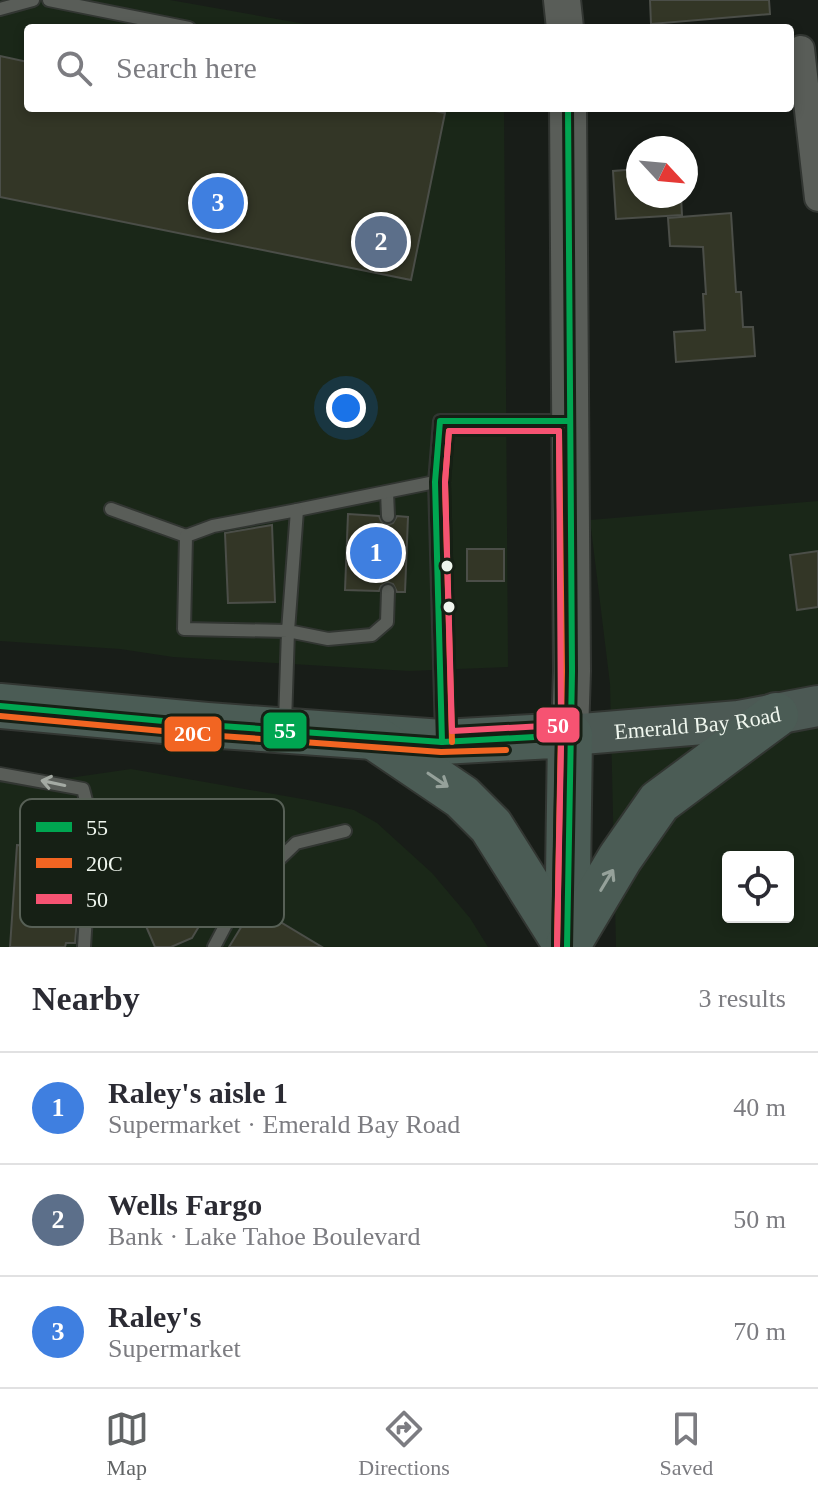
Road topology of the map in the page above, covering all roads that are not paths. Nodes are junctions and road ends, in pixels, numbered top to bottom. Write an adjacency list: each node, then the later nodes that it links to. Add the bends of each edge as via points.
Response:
1 (33, 0): 4 (lane)
2 (49, 0): 5 (lane)
3 (562, 0): 6 (main road)
4 (0, 9)
5 (169, 24)
6 (565, 24)
7 (803, 49): 9 (street)
8 (568, 112): 10 (main road)
9 (818, 198)
10 (569, 421): 11 (lane, via 440,421); 23 (main road)
11 (435, 482): 12 (lane); 25 (lane)
12 (387, 492): 14 (lane); 15 (lane)
13 (111, 509): 16 (lane)
14 (297, 510): 16 (lane); 18 (lane)
15 (388, 516)
16 (186, 536): 18 (lane, via 184,629)
17 (388, 591): 18 (lane, via 387,622 372,635 328,639)
18 (288, 631): 22 (lane)
19 (0, 706): 22 (highway, Emerald Bay Road)
20 (818, 706): 21 (main road, Emerald Bay Road)
21 (776, 715): 23 (main road, Emerald Bay Road); 34 (highway, one-way to 21, via 659,802)
22 (285, 731): 24 (highway, Emerald Bay Road)
23 (570, 735): 25 (highway, Emerald Bay Road); 34 (highway)
24 (373, 737): 25 (highway, Emerald Bay Road); 34 (highway, one-way to 34, via 462,797 491,826)
25 (442, 742)
26 (0, 774): 27 (lane, one-way to 26, via 83,789)
27 (86, 799)
28 (345, 831): 29 (lane, via 296,843)
29 (284, 855)
30 (85, 927): 32 (lane, one-way to 30)
31 (225, 927): 33 (lane)
32 (84, 947)
33 (214, 947)
34 (567, 947)

